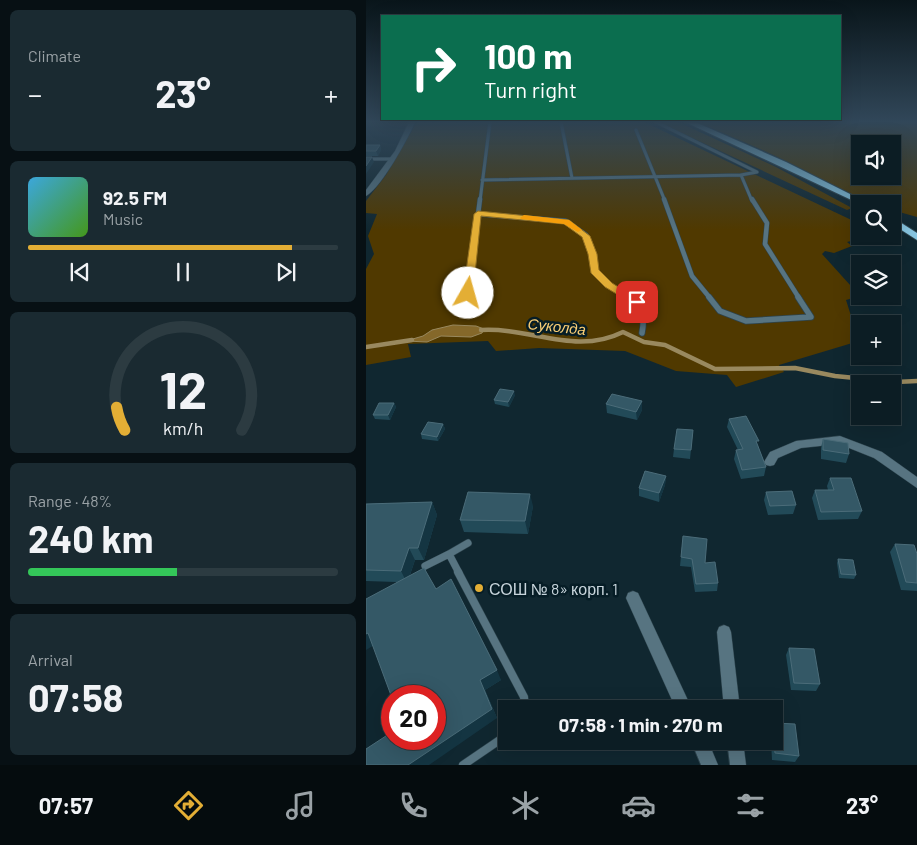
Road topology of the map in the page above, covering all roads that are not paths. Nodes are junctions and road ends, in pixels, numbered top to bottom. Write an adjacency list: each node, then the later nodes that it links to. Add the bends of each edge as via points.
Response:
1 (392, 158): 7 (lane); 12 (street)
2 (485, 158): 11 (lane)
3 (568, 158): 10 (lane)
4 (648, 158): 9 (lane)
5 (728, 158): 8 (lane, via 757,172)
6 (769, 158): 13 (main road)
7 (366, 159)
8 (741, 175): 9 (lane); 9 (lane, via 767,223 764,244 811,317 746,321 720,311 692,276)
9 (656, 176): 10 (lane)
10 (572, 178): 11 (lane)
11 (482, 180): 14 (lane)
12 (366, 194)
13 (851, 197)
14 (478, 214): 17 (lane); 18 (lane, via 566,221 586,236 593,254 594,271 609,285 637,302 645,317)
15 (901, 226): 16 (main road)
16 (917, 237)
17 (468, 293)
18 (642, 333)
19 (770, 462): 20 (street, via 774,455 800,444 840,440 878,456)
20 (917, 483)
21 (468, 543): 22 (lane)
22 (448, 554): 23 (lane); 26 (lane)
23 (425, 566)
24 (633, 598): 27 (street)
25 (724, 632): 28 (street)
26 (524, 700)
27 (680, 700)
28 (731, 700)
29 (498, 740): 32 (lane)
30 (703, 750): 33 (street)
31 (736, 750): 34 (street)
32 (463, 765)
33 (710, 765)
34 (738, 765)

